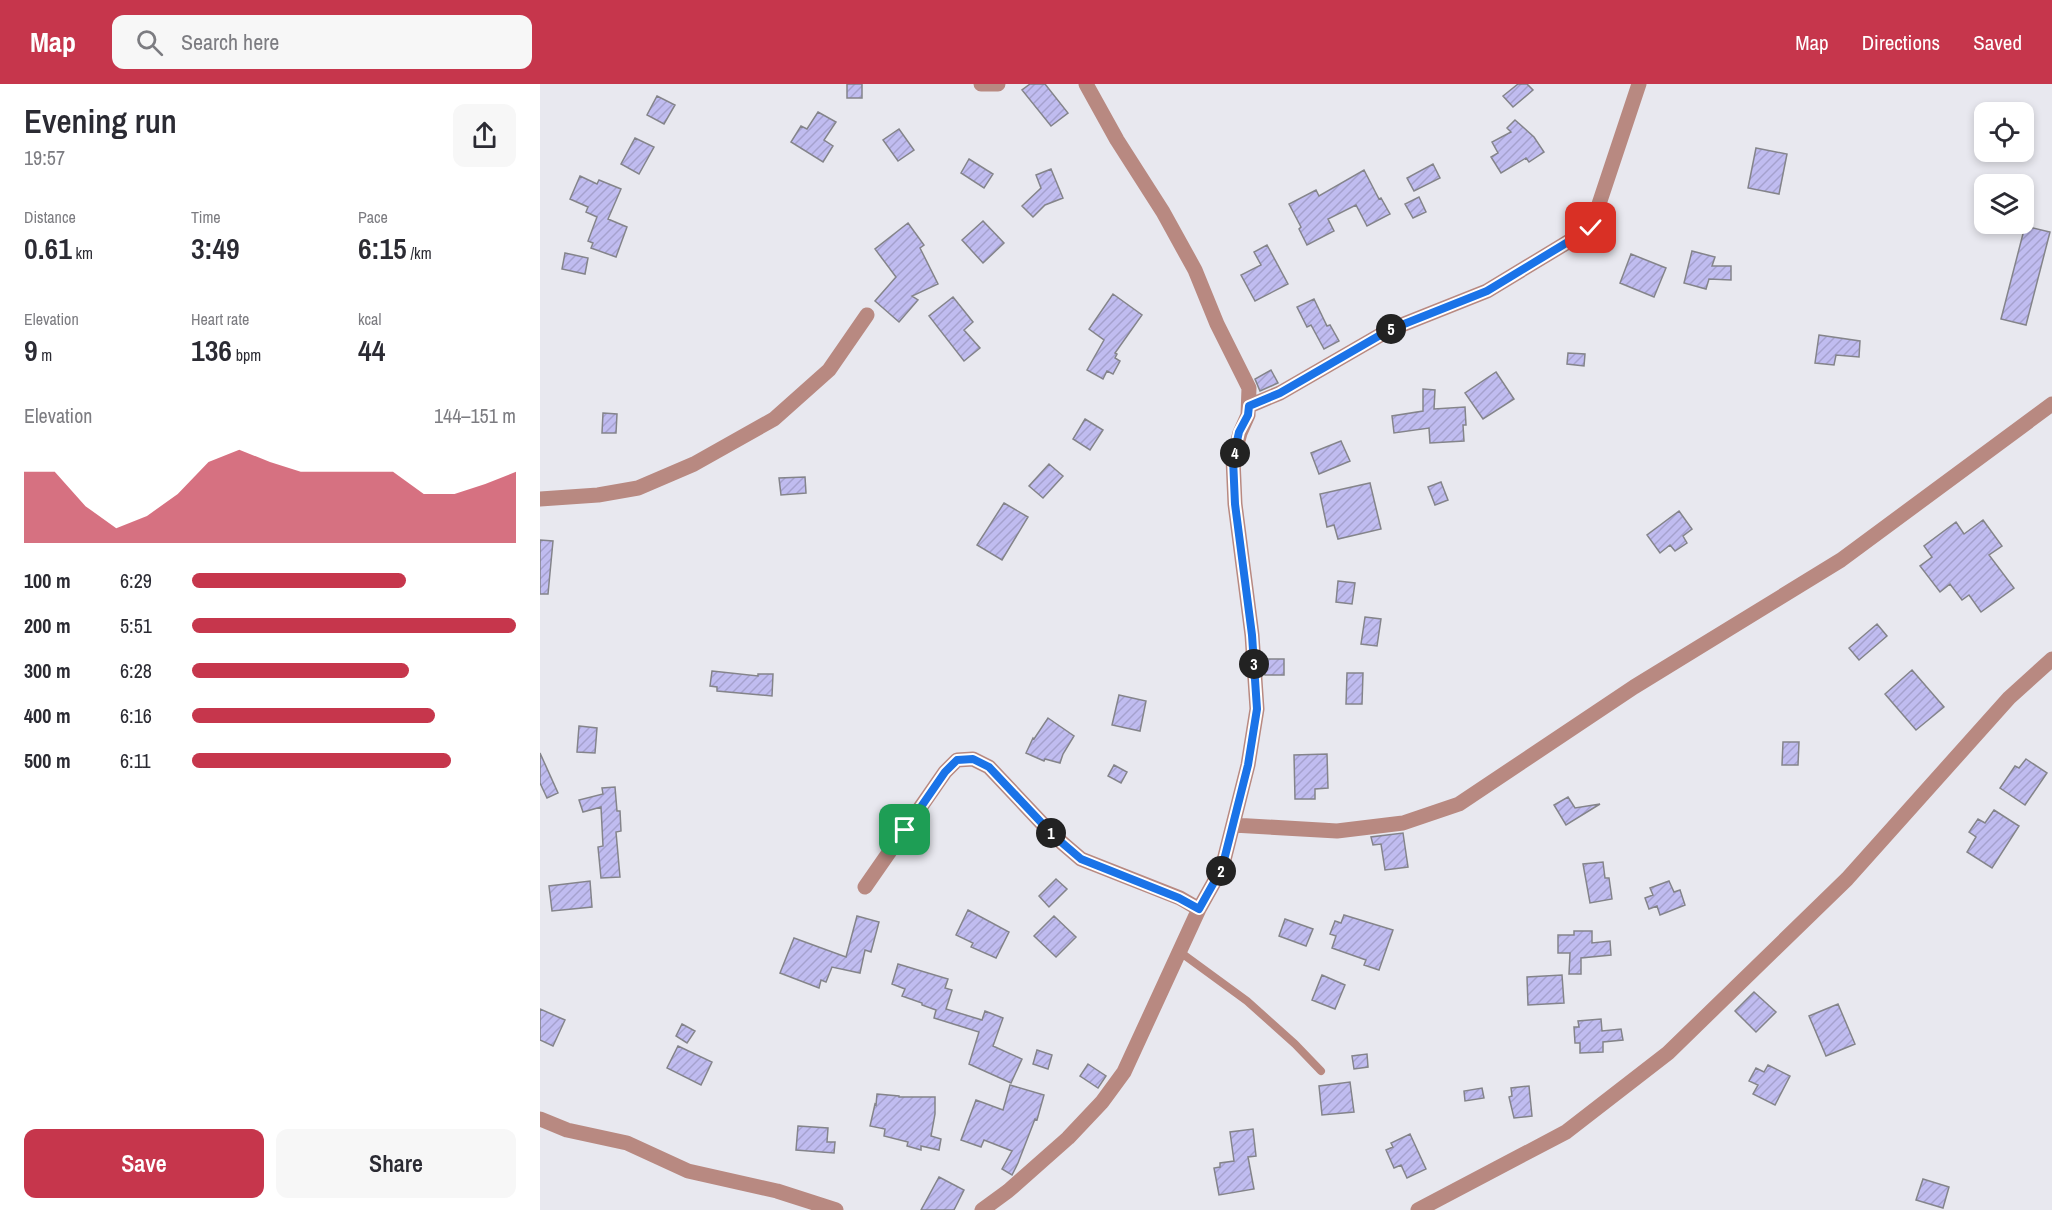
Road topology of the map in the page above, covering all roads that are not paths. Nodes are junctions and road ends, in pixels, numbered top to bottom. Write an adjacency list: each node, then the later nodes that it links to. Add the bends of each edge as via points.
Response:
1 (981, 84): 2 (street)
2 (998, 84)
3 (1086, 84): 7 (street, via 1195,270 1249,388)
4 (1639, 84): 7 (street, via 1591,228 1487,291 1389,330 1280,393)
5 (867, 315): 8 (street, via 829,370 774,419 694,464 638,488)
6 (2052, 404): 10 (street, via 1841,560 1634,687 1459,804 1403,824 1336,831)
7 (1249, 406): 10 (street, via 1233,459 1257,709)
8 (540, 499)
9 (2052, 658): 18 (street, via 2009,698 1847,879 1668,1053 1566,1132)
10 (1233, 825): 12 (street, via 1222,868)
11 (865, 887): 12 (street, via 945,772 957,760 973,759 989,767 1081,859)
12 (1199, 909): 13 (street)
13 (1179, 952): 14 (lane, via 1247,1001); 17 (street, via 1124,1072 1102,1102 1068,1138)
14 (1321, 1071)
15 (540, 1119): 16 (street, via 567,1130 627,1143 688,1171 777,1191)
16 (836, 1210)
17 (982, 1210)
18 (1418, 1210)

